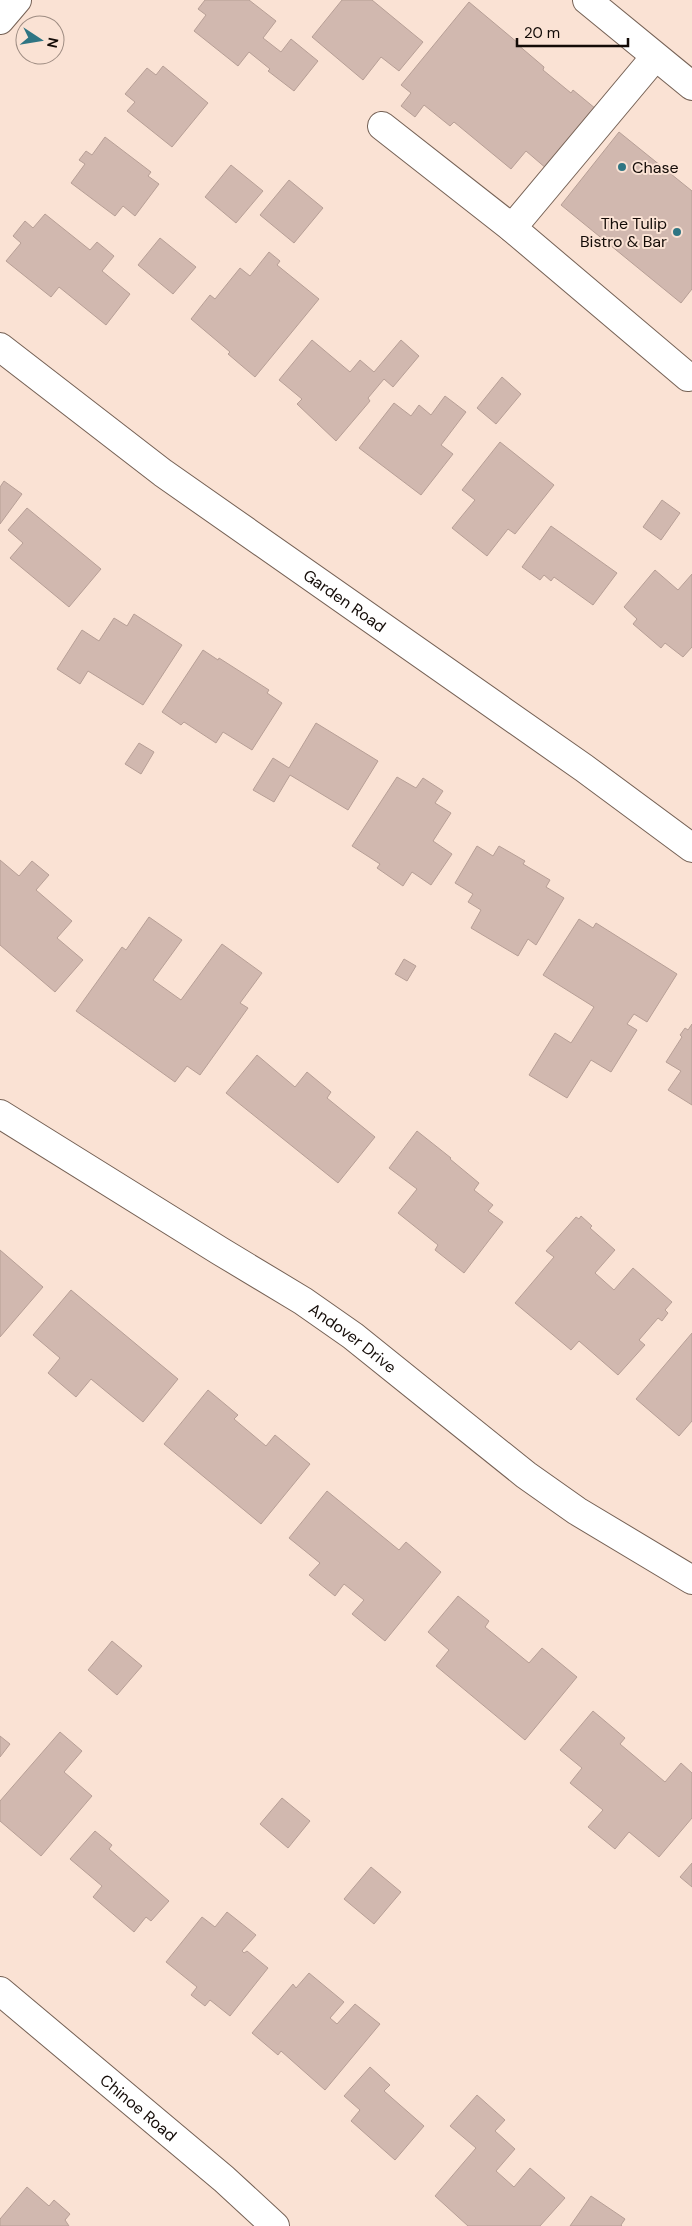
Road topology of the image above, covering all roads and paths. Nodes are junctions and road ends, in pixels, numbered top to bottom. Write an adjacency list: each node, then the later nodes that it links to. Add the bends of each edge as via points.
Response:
1 (17, 0): 3 (street)
2 (587, 0): 4 (street)
3 (0, 20)
4 (655, 57): 5 (street); 7 (street)
5 (692, 86)
6 (382, 126): 7 (street)
7 (512, 228): 9 (street)
8 (0, 347): 10 (street, Garden Road, via 163,473 584,768)
9 (691, 376)
10 (692, 848)
11 (0, 1114): 12 (street, Andover Drive, via 303,1300 353,1336 526,1475 577,1511)
12 (692, 1580)
13 (0, 1990): 14 (street, Chinoe Road)
14 (275, 2226)

